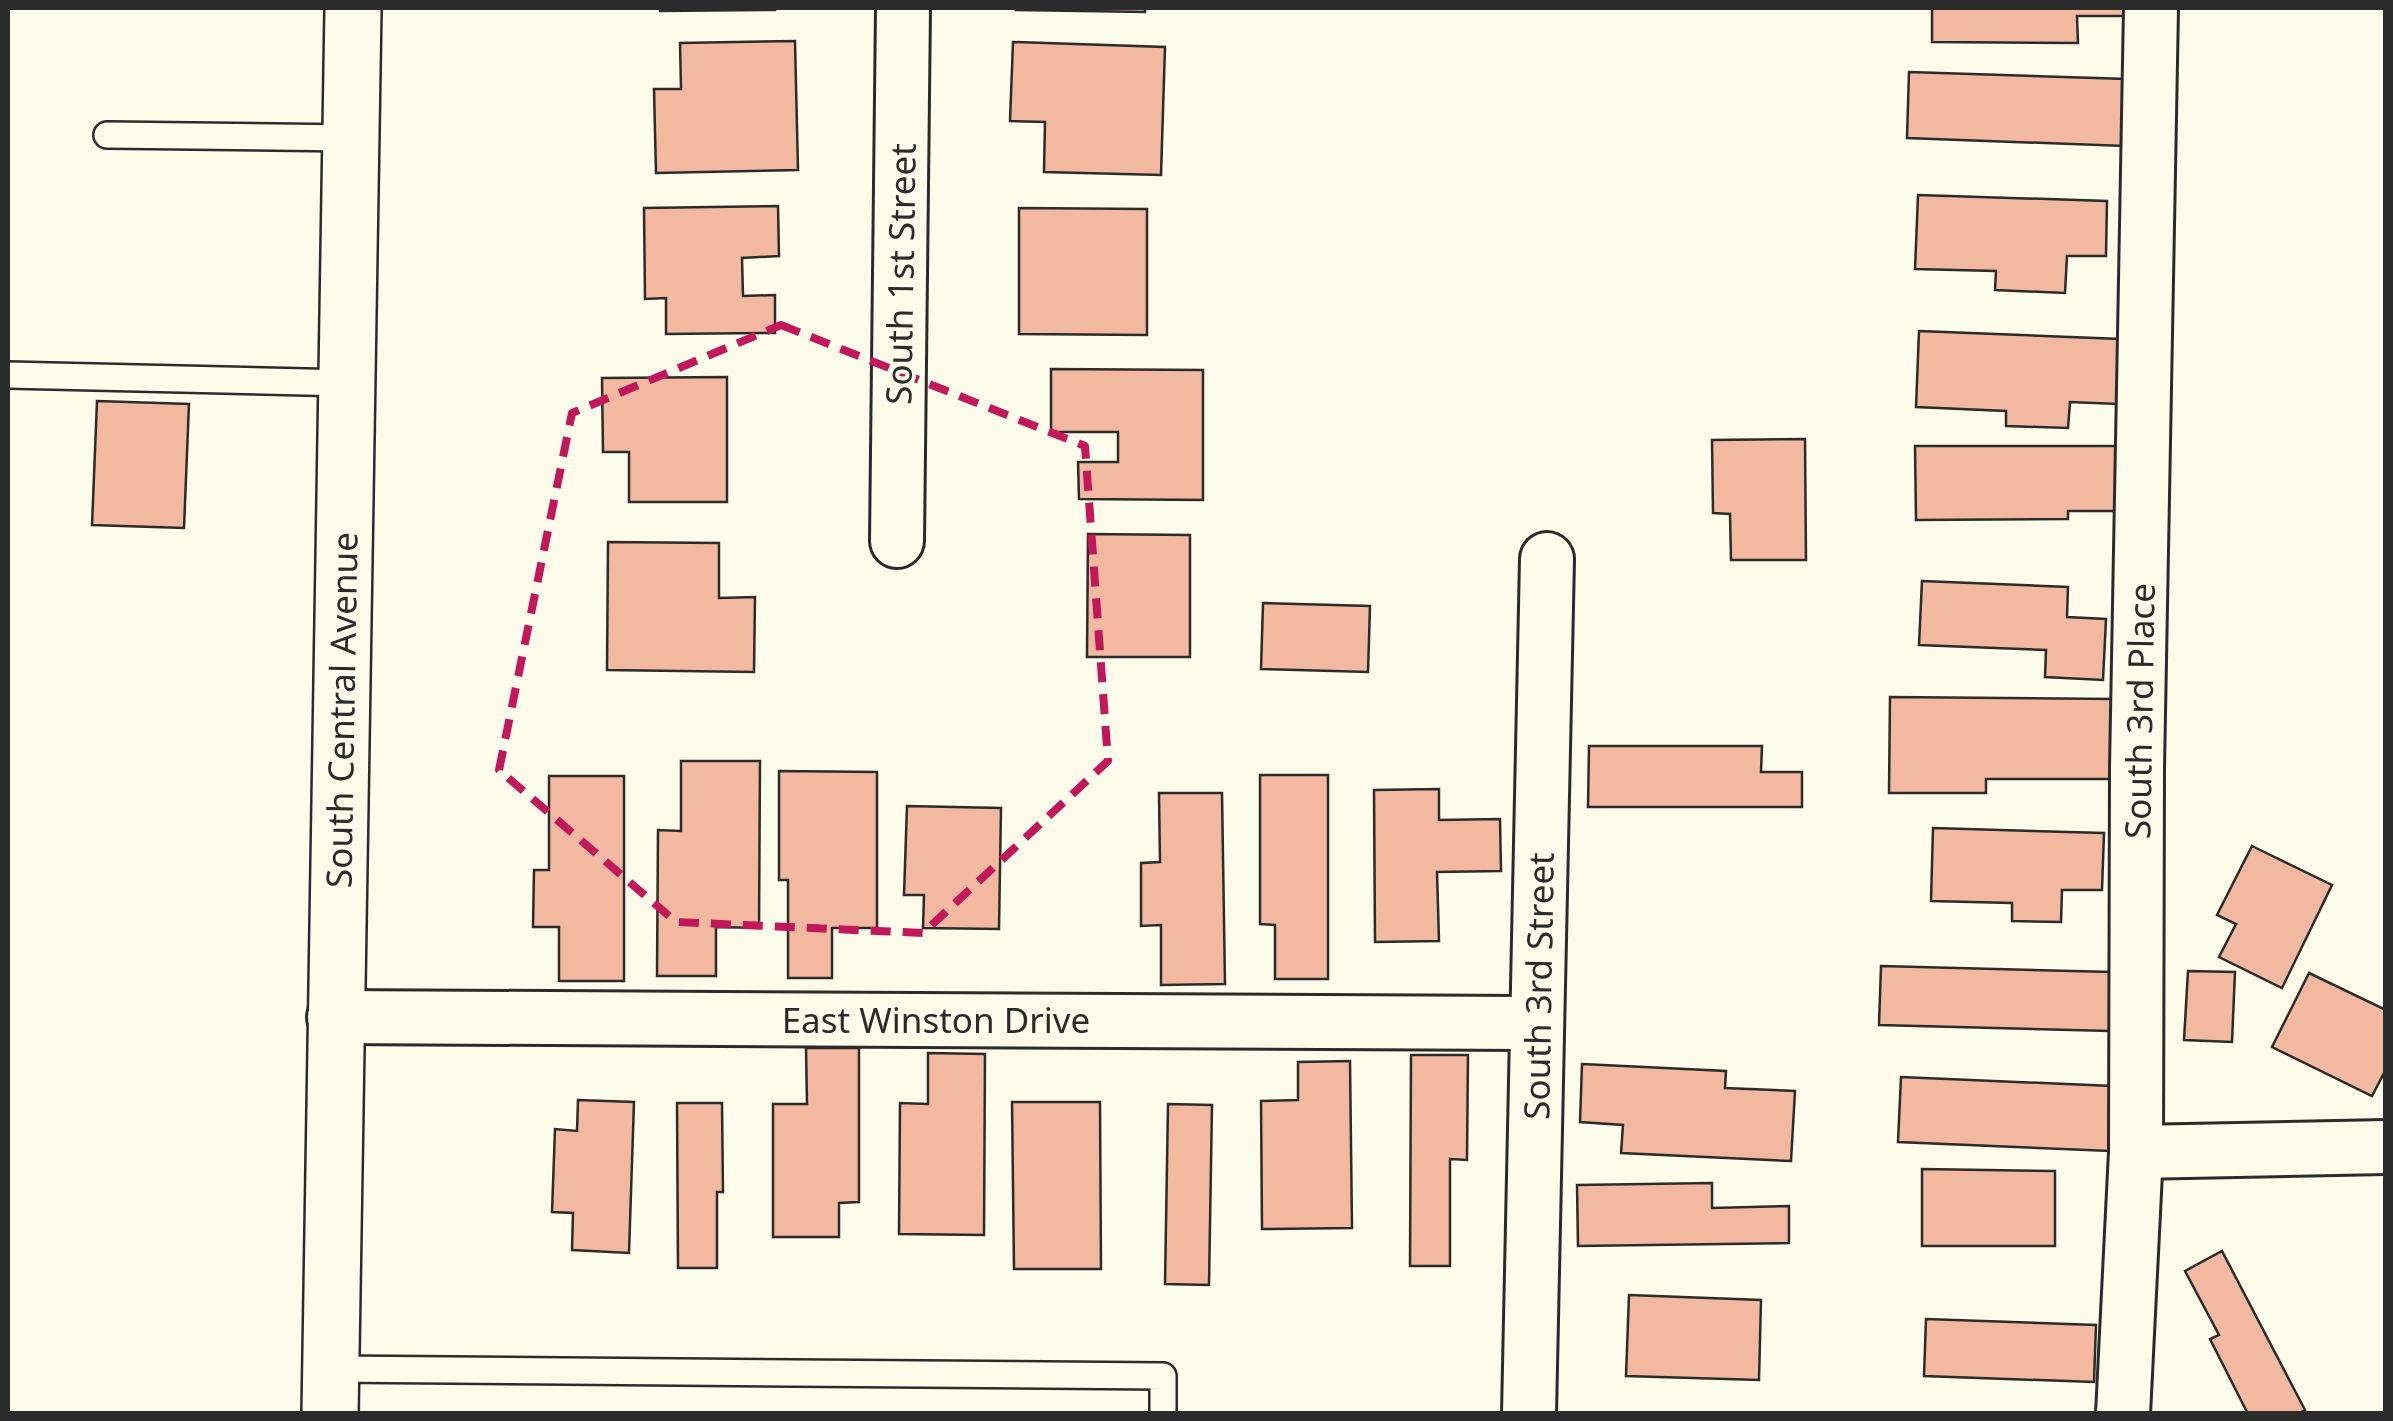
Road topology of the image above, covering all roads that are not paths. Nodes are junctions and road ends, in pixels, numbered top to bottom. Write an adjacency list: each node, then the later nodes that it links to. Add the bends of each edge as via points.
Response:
1 (353, 8): 5 (main road, South Central Avenue)
2 (903, 8): 8 (street, South 1st Street)
3 (2152, 8): 13 (street, South 3rd Place)
4 (107, 135): 5 (lane)
5 (352, 138): 7 (main road, South Central Avenue)
6 (8, 375): 7 (lane)
7 (348, 383): 10 (main road, South Central Avenue)
8 (896, 541)
9 (1547, 559): 11 (street, South 3rd Street)
10 (334, 1017): 11 (street, East Winston Drive); 14 (main road, South Central Avenue)
11 (1537, 1023): 16 (street, South 3rd Street)
12 (2386, 1148): 13 (street)
13 (2136, 1152): 17 (street, South 3rd Place)
14 (330, 1391): 15 (lane, via 1164,1376)
15 (1163, 1414)
16 (1528, 1414)
17 (2122, 1414)

